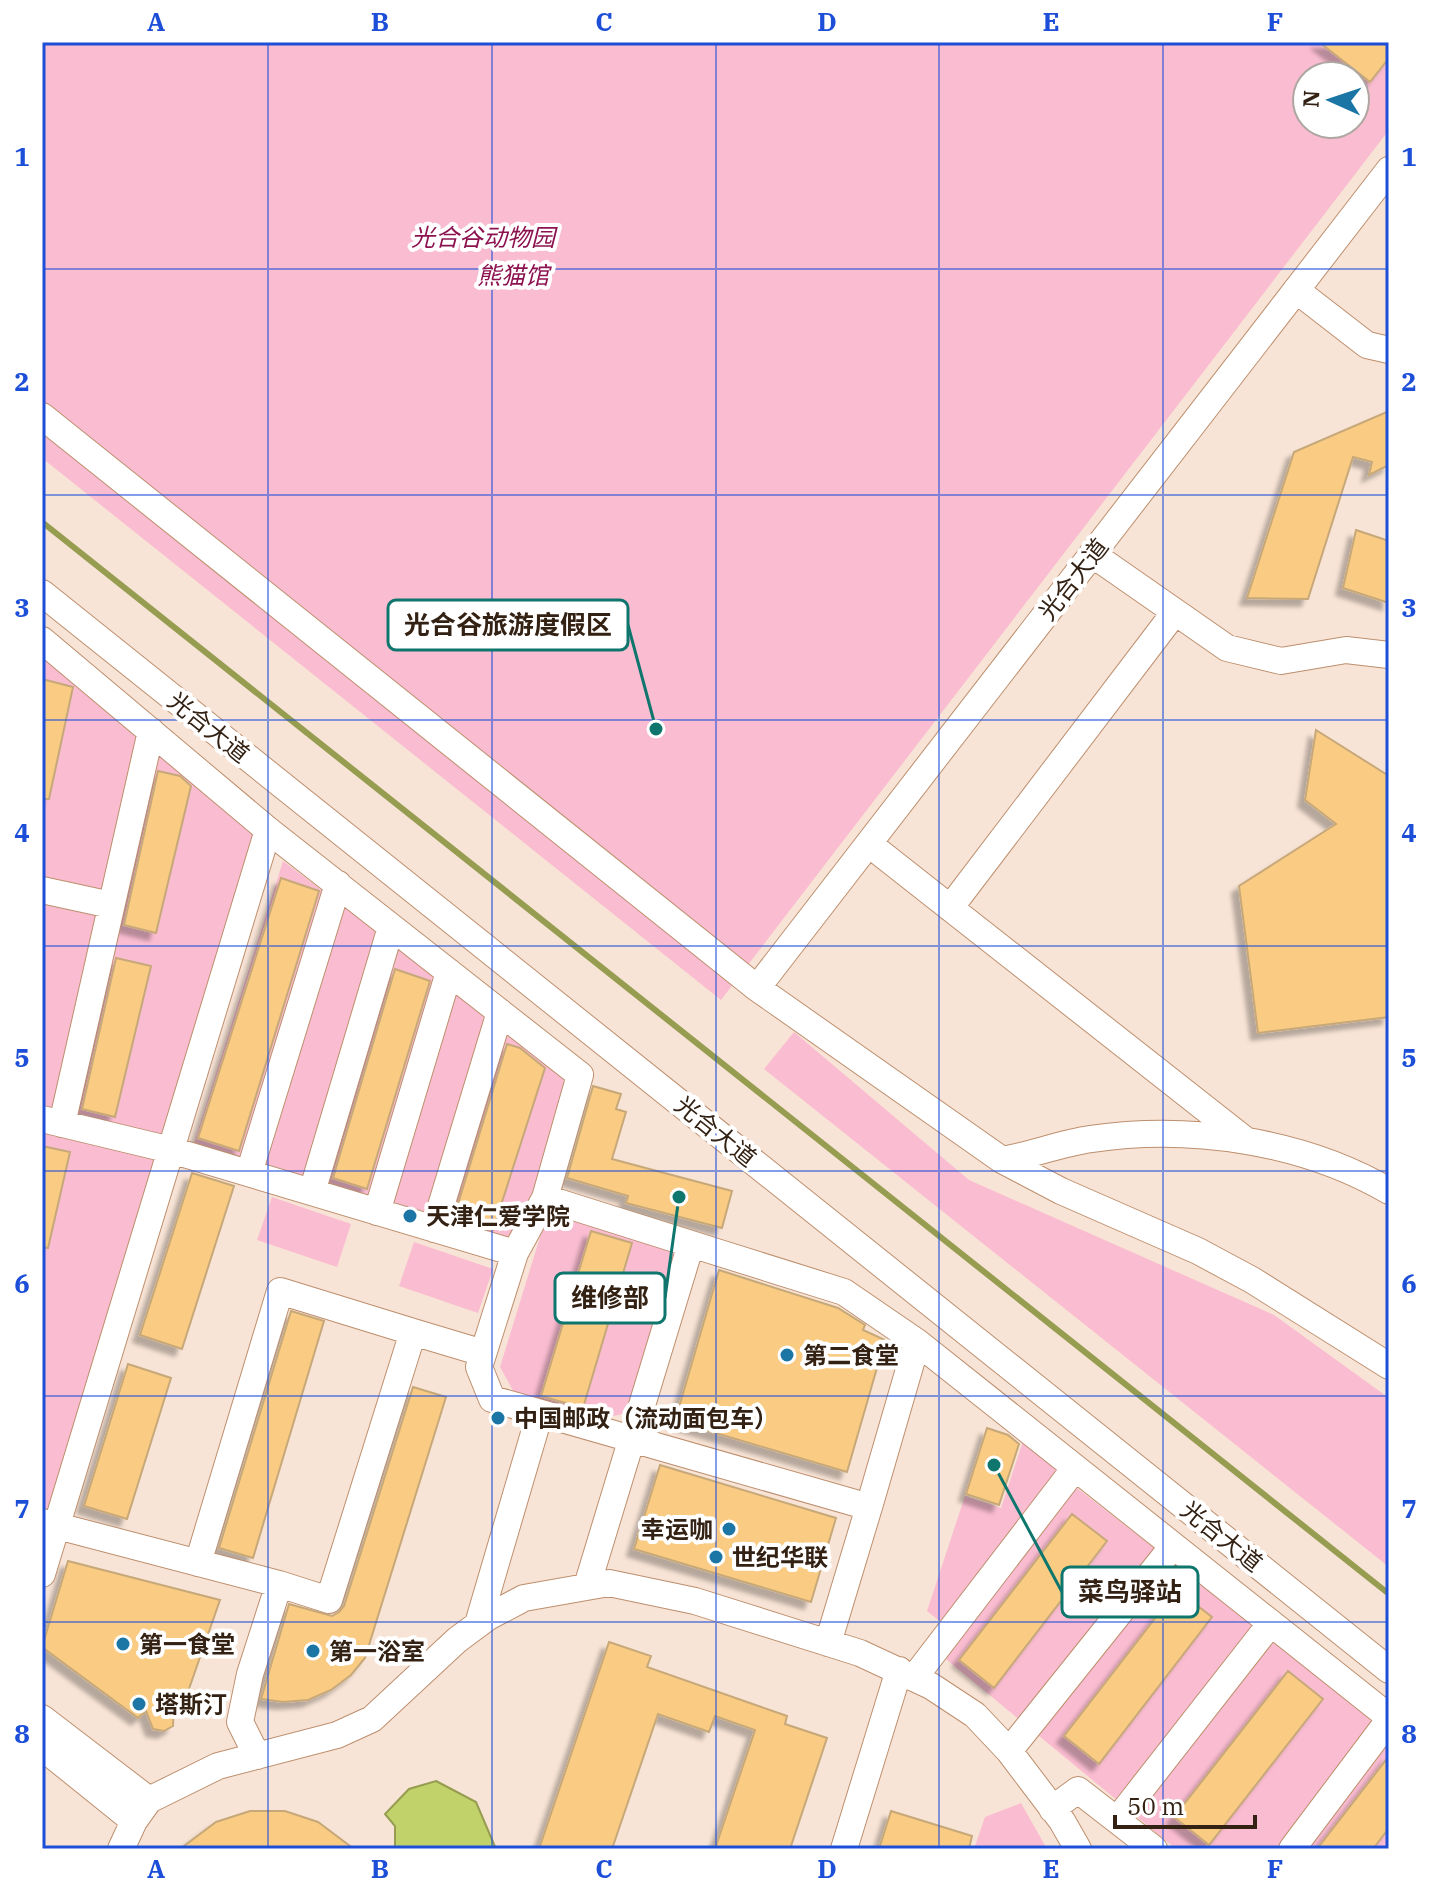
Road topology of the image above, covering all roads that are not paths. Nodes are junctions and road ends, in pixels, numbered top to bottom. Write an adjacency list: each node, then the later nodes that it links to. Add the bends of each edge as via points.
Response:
1 (1389, 170): 2 (street, 光合大道)
2 (1296, 290): 3 (street, via 1367,345); 5 (street, 光合大道)
3 (1389, 350)
4 (42, 416): 19 (street)
5 (1092, 554): 7 (street); 12 (street, 光合大道)
6 (42, 593): 50 (street, 光合大道)
7 (1175, 612): 9 (street, via 1227,648 1281,661 1346,650); 16 (street)
8 (42, 640): 10 (street)
9 (1389, 655)
10 (151, 731): 11 (street); 15 (street)
11 (268, 830): 13 (street); 23 (street)
12 (869, 844): 16 (street); 19 (street, 光合大道)
13 (338, 884): 17 (street); 25 (street)
14 (42, 890): 15 (street)
15 (111, 905): 21 (street)
16 (950, 908): 22 (street)
17 (391, 927): 18 (street); 27 (street)
18 (449, 972): 20 (street); 29 (street)
19 (757, 988): 24 (street)
20 (500, 1012): 28 (street, via 580,1075); 30 (street)
21 (52, 1121): 23 (street)
22 (1244, 1139): 24 (street, via 1127,1135); 26 (street, via 1306,1156)
23 (171, 1150): 25 (street); 41 (street)
24 (1002, 1160): 36 (street, via 1198,1251)
25 (249, 1173): 27 (street)
26 (1389, 1191)
27 (312, 1192): 29 (street)
28 (545, 1198): 31 (street); 32 (street)
29 (377, 1212): 30 (street)
30 (434, 1229): 32 (street)
31 (691, 1244): 34 (street, via 844,1292); 38 (street)
32 (515, 1253): 35 (street)
33 (413, 1332): 35 (street); 43 (street, via 280,1291); 45 (street, via 329,1600)
34 (917, 1342): 39 (street); 40 (street)
35 (483, 1353): 37 (street, via 479,1367 492,1399)
36 (1389, 1366)
37 (540, 1413): 38 (street); 48 (street)
38 (632, 1439): 40 (street); 46 (street)
39 (1075, 1468): 42 (street); 51 (street)
40 (869, 1507): 49 (street)
41 (50, 1523): 43 (street); 44 (street)
42 (1173, 1546): 47 (street); 55 (street)
43 (198, 1563): 45 (street)
44 (42, 1574)
45 (279, 1584): 56 (street, via 240,1722)
46 (587, 1586): 48 (street, via 524,1598); 49 (street, via 609,1583 659,1593)
47 (1271, 1623): 53 (street); 59 (street)
48 (478, 1624): 56 (street, via 372,1719 337,1735)
49 (828, 1643): 51 (street)
50 (1389, 1670)
51 (907, 1674): 55 (street, via 975,1715); 61 (street)
52 (42, 1718): 58 (street)
53 (1389, 1718): 64 (street)
54 (42, 1747): 58 (street)
55 (1009, 1751): 57 (street)
56 (257, 1756): 58 (street, via 218,1766)
57 (1052, 1809): 59 (street, via 1078,1790); 62 (street)
58 (142, 1811): 60 (street)
59 (1117, 1820): 63 (street)
60 (121, 1849)
61 (844, 1849)
62 (1078, 1849)
63 (1154, 1849)
64 (1292, 1849)

